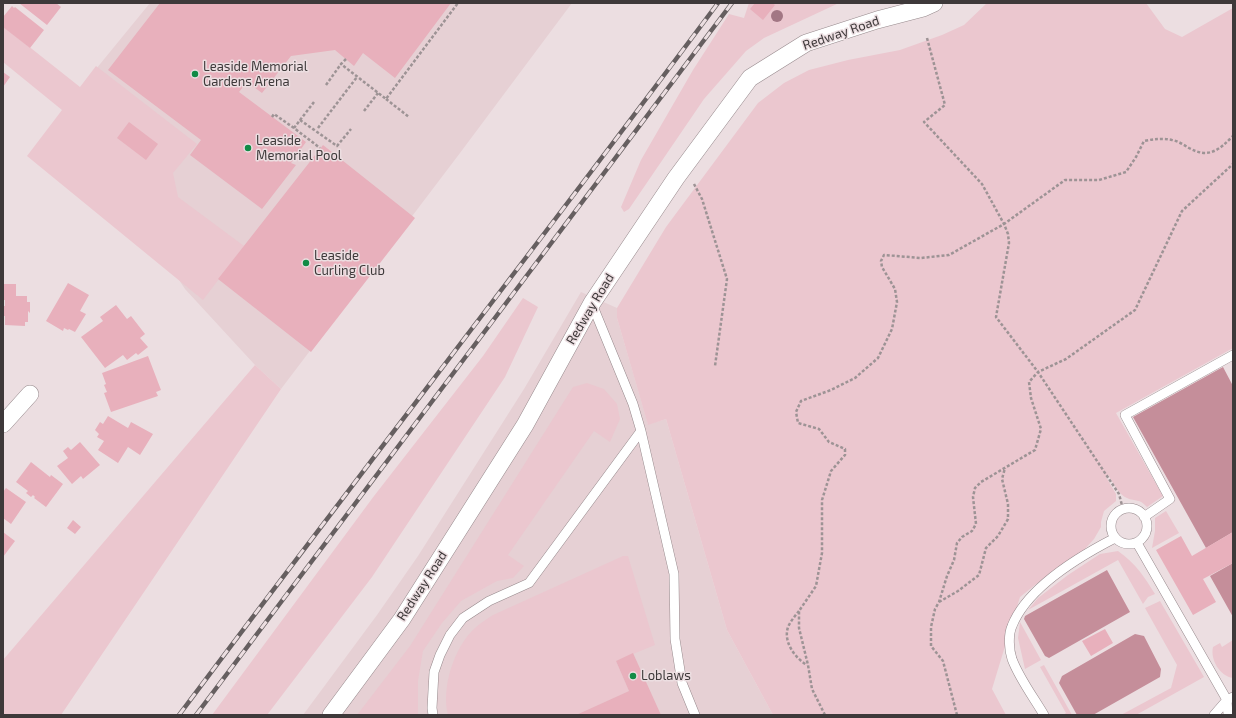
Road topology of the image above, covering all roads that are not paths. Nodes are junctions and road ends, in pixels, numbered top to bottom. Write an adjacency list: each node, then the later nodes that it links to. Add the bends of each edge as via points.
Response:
1 (890, 3): 3 (street)
2 (934, 3): 3 (street, Redway Road)
3 (877, 20): 4 (street, Redway Road, via 806,43 750,78 682,170)
4 (592, 303): 8 (lane, via 633,404); 13 (street, Redway Road, via 521,432 402,619)
5 (1233, 355): 9 (lane, via 1125,415 1170,499)
6 (30, 394): 7 (street)
7 (3, 424)
8 (641, 431): 14 (lane, via 529,583 489,601 463,618 450,635 434,672); 15 (lane, via 674,574 676,640 682,683)
9 (1144, 517): 10 (lane, via 1135,509 1123,509 1118,512 1111,522); 11 (lane, via 1147,522 1145,534)
10 (1115, 538): 11 (lane, via 1125,544); 16 (lane, via 1048,581 1019,611 1011,627 1012,659)
11 (1137, 543): 12 (lane)
12 (1230, 698): 17 (lane); 18 (lane)
13 (331, 715)
14 (433, 715)
15 (695, 715)
16 (1044, 715)
17 (1214, 715)
18 (1228, 715)

